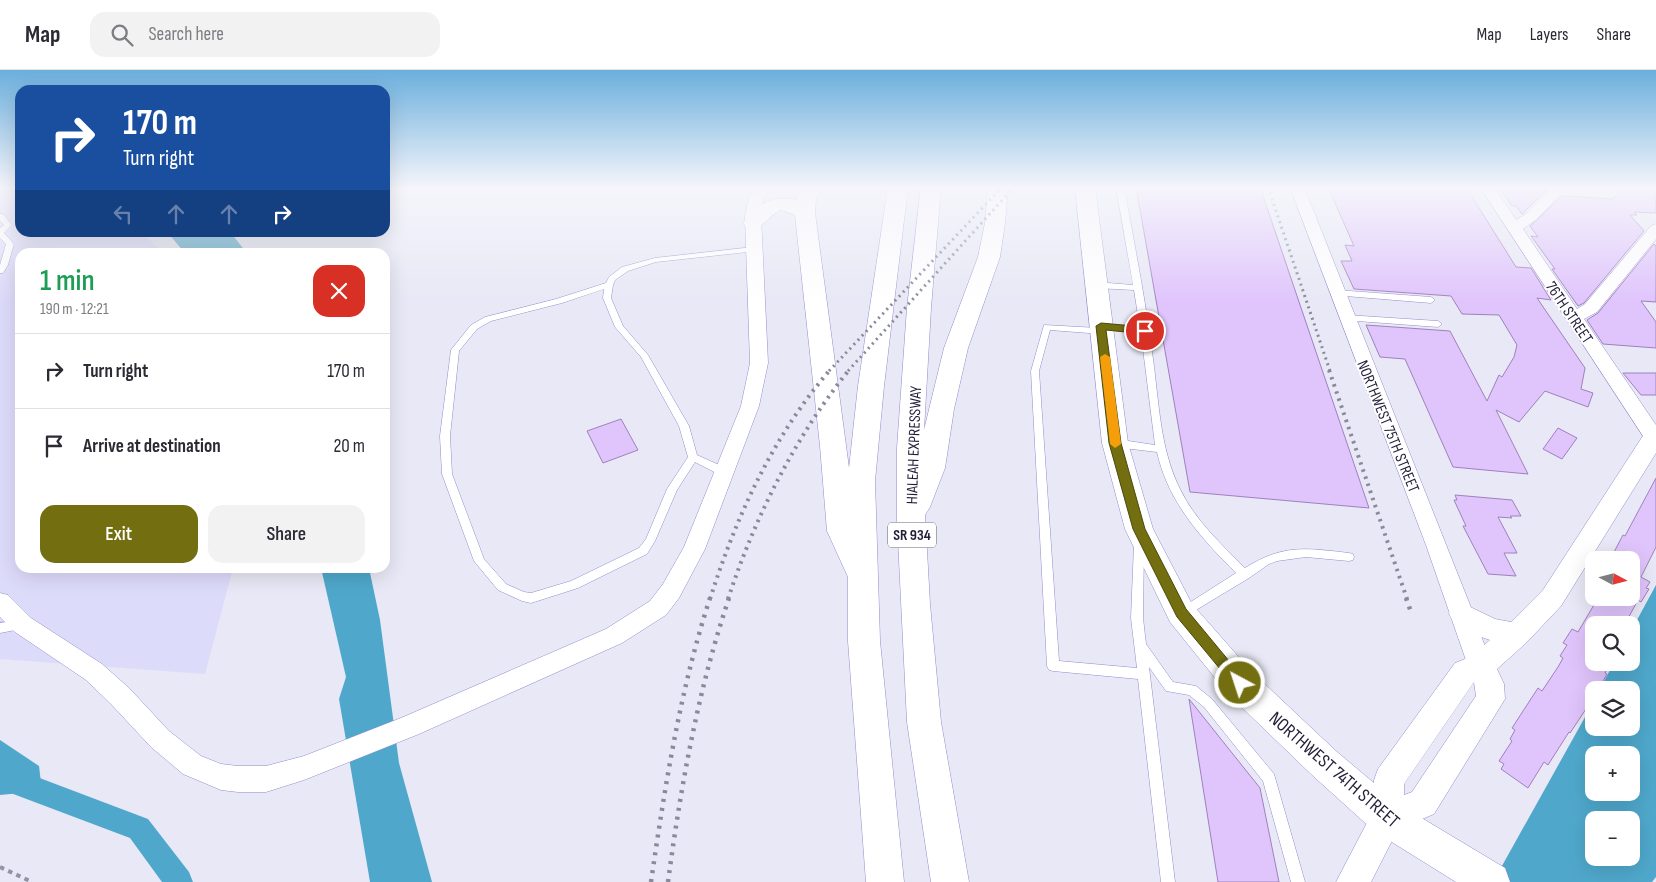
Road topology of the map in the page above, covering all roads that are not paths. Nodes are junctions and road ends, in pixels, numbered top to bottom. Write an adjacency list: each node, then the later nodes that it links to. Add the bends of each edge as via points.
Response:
1 (754, 225): 14 (street)
2 (806, 225): 35 (main road, via 841,531)
3 (893, 225): 35 (main road, via 861,482)
4 (927, 225): 31 (main road, HIALEAH EXPRESSWAY / SR 934, via 910,448)
5 (996, 225): 31 (main road, via 989,257 956,348 931,468)
6 (1089, 225): 17 (main road, NORTHWEST 74TH STREET)
7 (1127, 225): 18 (lane)
8 (1311, 225): 19 (street, NORTHWEST 75TH STREET)
9 (1512, 225): 11 (street, 76TH STREET)
10 (1519, 225): 11 (street)
11 (1514, 228): 22 (street, 76TH STREET)
12 (1656, 229): 22 (street, via 1591,308)
13 (0, 232): 15 (lane, via 10,244)
14 (754, 249): 16 (lane, via 655,260 625,269); 30 (street, via 758,375 750,406)
15 (1, 268)
16 (609, 285): 29 (lane, via 607,298 619,327 644,356 680,418); 29 (lane, via 488,319 474,327 455,350 445,436 447,474 479,561 502,587 531,598 574,585 643,551 672,489)
17 (1096, 285): 18 (lane); 24 (main road, NORTHWEST 74TH STREET)
18 (1138, 288): 25 (lane)
19 (1336, 293): 20 (lane); 21 (street, NORTHWEST 75TH STREET)
20 (1431, 300)
21 (1346, 318): 23 (lane); 38 (street, NORTHWEST 75TH STREET)
22 (1574, 318): 26 (street, 76TH STREET)
23 (1438, 324)
24 (1101, 328): 25 (lane); 27 (main road, NORTHWEST 74TH STREET); 43 (lane, via 1047,327 1035,370 1053,666)
25 (1145, 331): 28 (lane)
26 (1655, 435): 40 (street, via 1552,598)
27 (1115, 443): 28 (lane); 32 (main road, NORTHWEST 74TH STREET)
28 (1162, 448): 34 (lane, via 1170,476 1186,509 1212,542)
29 (693, 457): 30 (lane)
30 (724, 472): 39 (street, via 684,570 658,608 589,648 333,758 266,779 238,779 206,772 178,755 94,672)
31 (911, 520): 46 (main road, HIALEAH EXPRESSWAY / SR 934, via 924,722)
32 (1139, 529): 37 (main road, NORTHWEST 74TH STREET); 41 (lane, NORTHWEST 74TH STREET, via 1138,618)
33 (1349, 557): 34 (lane, via 1300,552 1279,554)
34 (1245, 575): 37 (lane)
35 (862, 581): 45 (main road, via 867,688)
36 (0, 602): 39 (street)
37 (1181, 613): 44 (main road, NORTHWEST 74TH STREET, via 1240,683)
38 (1462, 614): 40 (street, via 1496,632); 42 (street, NORTHWEST 75TH STREET)
39 (12, 626)
40 (1517, 634): 42 (street)
41 (1141, 646): 43 (lane, NORTHWEST 74TH STREET); 48 (lane, via 1170,687 1192,690 1208,703 1269,778)
42 (1480, 666): 44 (street, via 1465,672 1389,780); 44 (street, via 1490,684 1491,698 1423,803)
43 (1144, 674): 47 (lane, NORTHWEST 74TH STREET)
44 (1387, 818): 49 (street); 50 (main road, NORTHWEST 74TH STREET)
45 (884, 882)
46 (950, 882)
47 (1168, 882)
48 (1298, 882)
49 (1353, 882)
50 (1492, 882)

